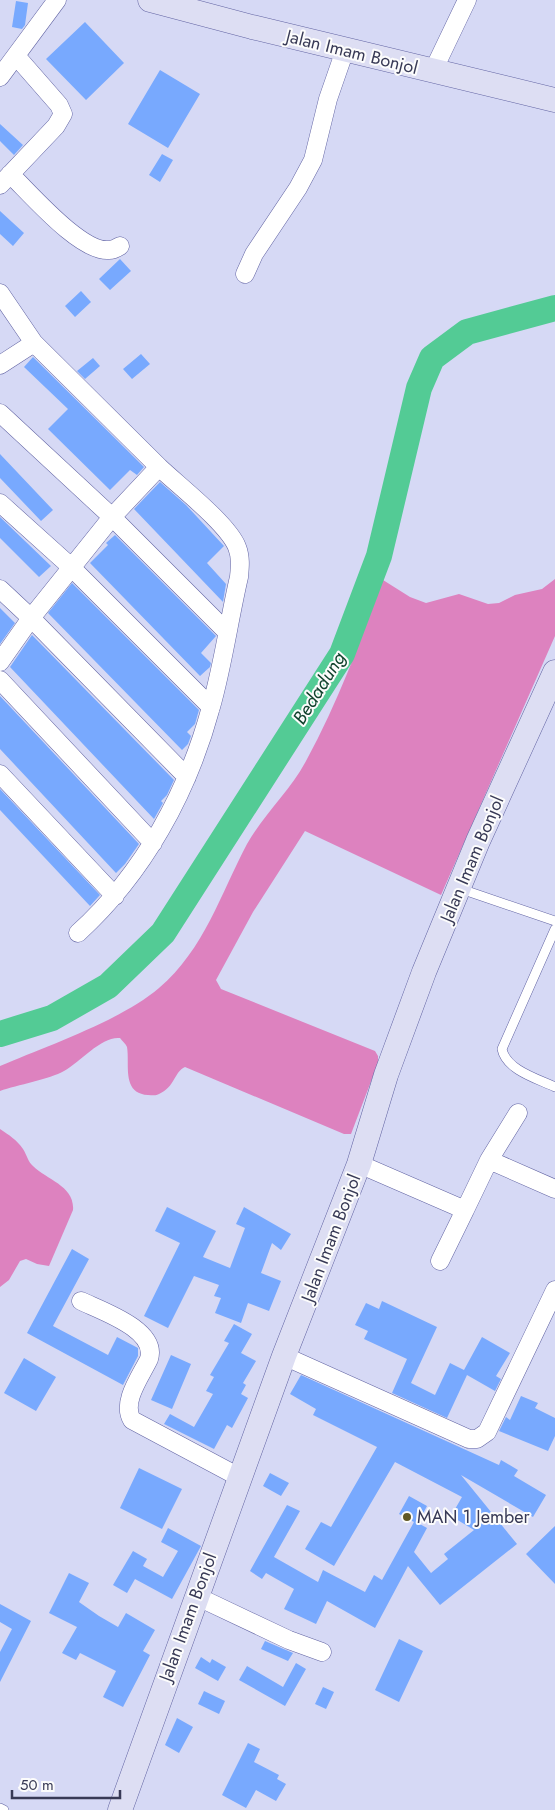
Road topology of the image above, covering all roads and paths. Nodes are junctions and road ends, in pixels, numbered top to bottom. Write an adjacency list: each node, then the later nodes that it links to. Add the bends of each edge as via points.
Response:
1 (57, 0): 5 (street)
2 (150, 0): 4 (street, Jalan Imam Bonjol)
3 (467, 0): 6 (street)
4 (346, 50): 6 (street, Jalan Imam Bonjol); 11 (street, via 328,100 313,160 254,254)
5 (17, 57): 7 (street); 9 (street, via 59,105 63,114 61,121)
6 (433, 71): 8 (street, Jalan Imam Bonjol)
7 (0, 77)
8 (555, 100)
9 (5, 179): 10 (street, via 83,242 109,251)
10 (120, 246)
11 (245, 274)
12 (0, 292): 13 (street)
13 (34, 343): 14 (street); 16 (street)
14 (0, 365)
15 (0, 414): 18 (street)
16 (159, 467): 18 (street); 22 (street, via 229,532 237,546 241,561)
17 (0, 503): 19 (street)
18 (112, 517): 19 (street); 22 (street)
19 (70, 566): 21 (street); 26 (street)
20 (0, 589): 21 (street)
21 (31, 618): 23 (street); 28 (street)
22 (227, 632): 26 (street)
23 (0, 662)
24 (555, 672): 30 (street, Jalan Imam Bonjol)
25 (0, 680): 29 (street)
26 (211, 707): 28 (street)
27 (0, 774): 31 (street)
28 (187, 777): 29 (street)
29 (153, 843): 31 (street)
30 (458, 888): 32 (lane); 38 (street, Jalan Imam Bonjol, via 386,1075)
31 (115, 896): 34 (street)
32 (555, 921)
33 (555, 929): 35 (lane, via 502,1049 516,1067)
34 (78, 933)
35 (555, 1086)
36 (518, 1113): 37 (street)
37 (489, 1160): 39 (street); 40 (street)
38 (359, 1164): 40 (street); 44 (street, Jalan Imam Bonjol)
39 (555, 1189)
40 (465, 1210): 41 (street)
41 (440, 1262)
42 (555, 1290): 44 (street, via 487,1432 477,1439 469,1439)
43 (81, 1301): 45 (street, via 135,1328 148,1342 151,1352 128,1404 127,1412 132,1420)
44 (284, 1356): 45 (street, Jalan Imam Bonjol)
45 (239, 1477): 46 (street, Jalan Imam Bonjol)
46 (196, 1596): 47 (street); 50 (street, Jalan Imam Bonjol)
47 (322, 1652)
48 (0, 1808): 49 (lane)
49 (4, 1810)
50 (120, 1810)

